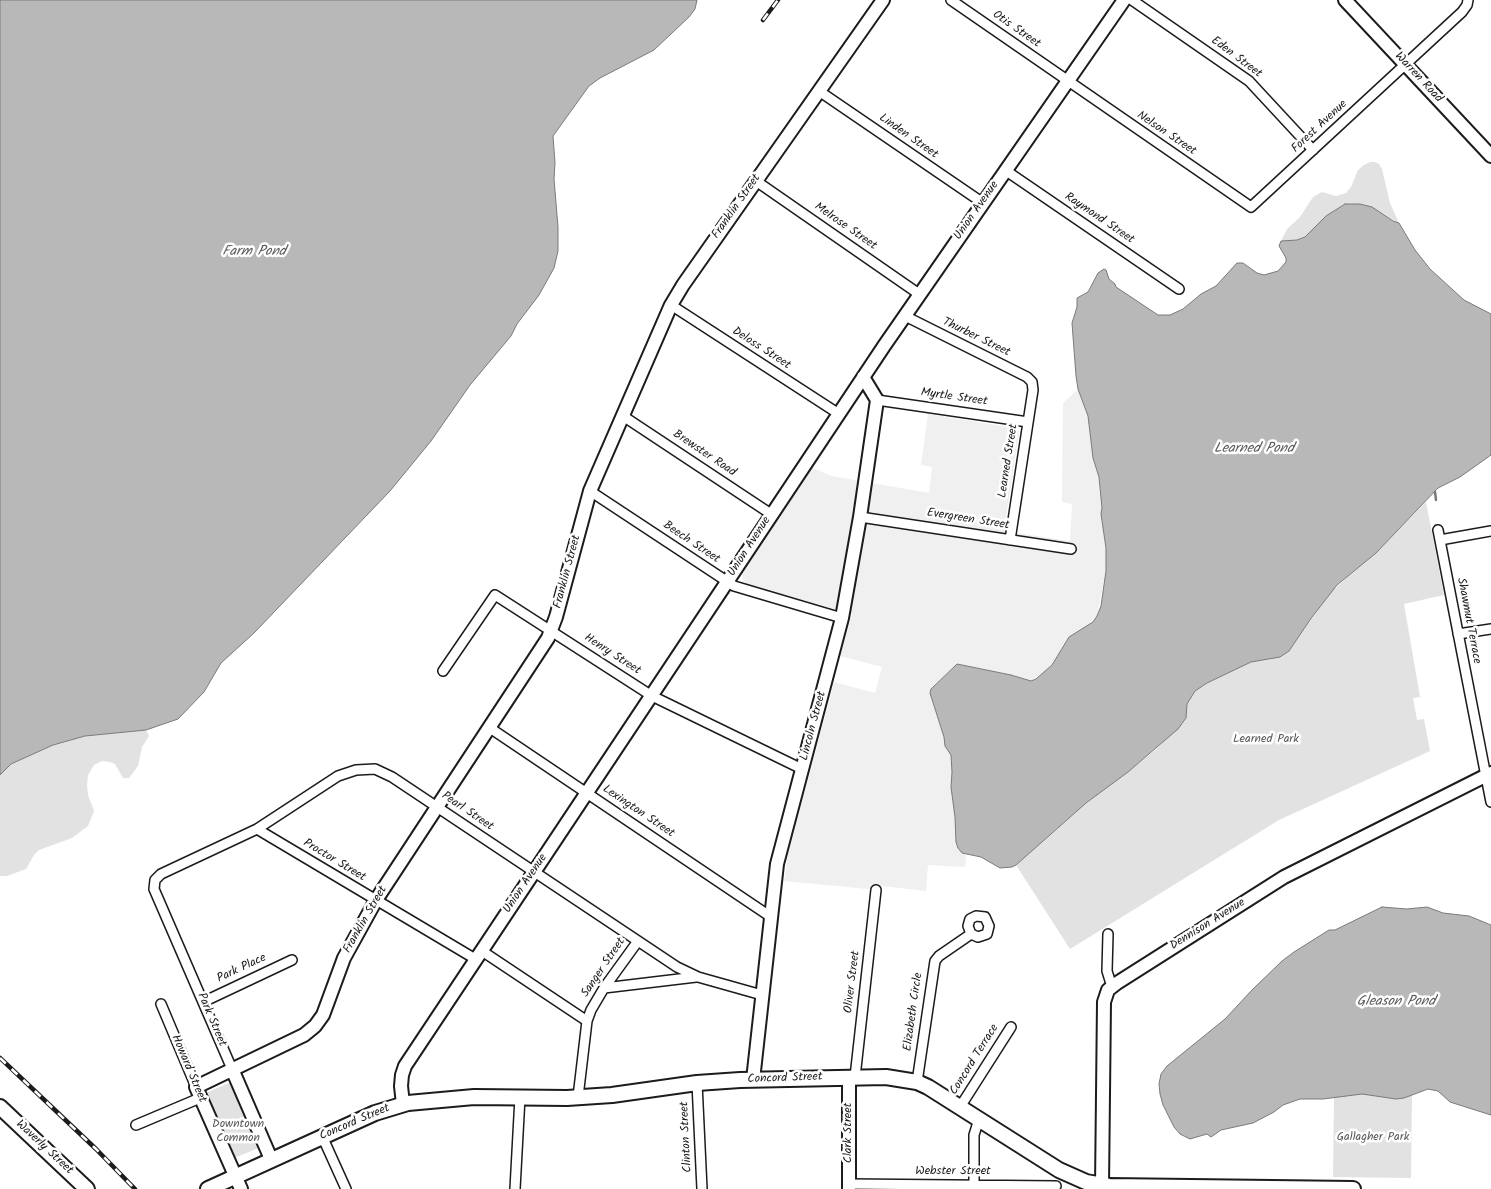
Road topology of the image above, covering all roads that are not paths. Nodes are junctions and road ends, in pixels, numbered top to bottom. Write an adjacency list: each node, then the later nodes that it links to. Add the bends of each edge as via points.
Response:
1 (882, 0): 9 (street, Franklin Street)
2 (951, 0): 8 (street, Otis Street)
3 (1124, 0): 8 (street, Union Avenue)
4 (1132, 0): 10 (street, Eden Street, via 1249,81)
5 (1345, 0): 7 (street, Warren Road)
6 (1468, 1): 7 (street, Forest Avenue, via 1462,12)
7 (1405, 65): 10 (street, Forest Avenue); 11 (street, Warren Road)
8 (1068, 81): 12 (street, Union Avenue); 15 (street, Nelson Street)
9 (819, 91): 13 (street, Franklin Street); 14 (street, Linden Street)
10 (1313, 150): 15 (street, Forest Avenue)
11 (1491, 156)
12 (1006, 170): 14 (street, Union Avenue); 16 (street, Raymond Street)
13 (756, 181): 17 (street, Melrose Street); 18 (street, Franklin Street)
14 (982, 204): 17 (street, Union Avenue)
15 (1251, 207)
16 (1179, 289)
17 (919, 294): 19 (street, Union Avenue)
18 (671, 305): 23 (street, Deloss Street); 24 (street, Franklin Street)
19 (905, 316): 20 (street, Union Avenue); 21 (street, Thurber Street, via 1026,377)
20 (863, 377): 22 (street); 23 (street, Union Avenue)
21 (1033, 386): 25 (street, Learned Street)
22 (877, 400): 25 (street, Myrtle Street); 28 (street, Lincoln Street)
23 (839, 414): 27 (street, Union Avenue)
24 (623, 416): 26 (street, Franklin Street); 27 (street, Brewster Road)
25 (1028, 422): 31 (street, Learned Street)
26 (590, 491): 34 (street, Beech Street); 37 (street, Franklin Street)
27 (771, 514): 34 (street, Union Avenue)
28 (860, 517): 31 (street, Evergreen Street); 35 (street, Lincoln Street)
29 (1438, 530): 32 (street, Shawmut Terrace)
30 (1491, 531): 32 (street)
31 (1010, 540): 33 (street, Evergreen Street)
32 (1440, 540): 38 (street, Shawmut Terrace)
33 (1071, 549)
34 (727, 582): 35 (street, Beech Street); 40 (street, Union Avenue)
35 (842, 618): 42 (street, Lincoln Street)
36 (1491, 628): 38 (street)
37 (552, 630): 39 (street, Henry Street, via 495,594); 40 (street, Henry Street); 41 (street, Franklin Street)
38 (1458, 634): 43 (street, Shawmut Terrace)
39 (443, 671)
40 (652, 696): 42 (street, Henry Street); 44 (street, Union Avenue)
41 (490, 728): 44 (street, Lexington Street); 46 (street, Franklin Street)
42 (802, 769): 52 (street, Lincoln Street, via 780,850)
43 (1489, 774): 45 (street, Shawmut Terrace); 59 (street, Dennison Avenue, via 1284,877)
44 (587, 793): 48 (street, Union Avenue); 52 (street, Lexington Street)
45 (1491, 802)
46 (437, 807): 47 (street, Pearl Street, via 382,772 356,770 338,776); 48 (street, Pearl Street); 51 (street, Franklin Street)
47 (257, 829): 49 (street, Pearl Street, via 161,874); 51 (street, Proctor Street)
48 (534, 872): 55 (street, Pearl Street); 56 (street, Union Avenue)
49 (155, 880): 62 (street, Park Street, via 154,889)
50 (876, 890): 67 (street, Oliver Street)
51 (376, 900): 56 (street, Proctor Street); 66 (street, Franklin Street, via 348,949 328,1006 315,1026 296,1040)
52 (771, 917): 61 (street, Lincoln Street)
53 (970, 934): 69 (street, Elizabeth Circle, via 935,961)
54 (1108, 934): 59 (street, via 1107,971)
55 (638, 941): 58 (street, Pearl Street); 60 (street, Sanger Street)
56 (479, 955): 64 (street, Proctor Street); 74 (street, Union Avenue, via 405,1066 401,1086)
57 (292, 960): 62 (street, Park Place)
58 (698, 977): 60 (street); 61 (street, Pearl Street)
59 (1112, 987): 85 (street, via 1104,1002)
60 (604, 988): 64 (street, Sanger Street)
61 (762, 995): 68 (street, Lincoln Street)
62 (203, 1002): 66 (street, Park Street)
63 (161, 1004): 71 (street, Howard Street)
64 (587, 1021): 73 (street, Sanger Street)
65 (1010, 1027): 75 (street, Concord Terrace)
66 (232, 1069): 71 (street, Franklin Street); 80 (street, Park Street)
67 (852, 1077): 68 (main road, Concord Street); 69 (main road, Concord Street, via 886,1077); 82 (street, Clark Street)
68 (753, 1080): 70 (main road, Concord Street)
69 (917, 1082): 75 (main road, Concord Street)
70 (697, 1084): 73 (main road, Concord Street); 92 (street, Clinton Street)
71 (198, 1092): 78 (street, Franklin Street); 81 (street, Howard Street)
72 (520, 1097): 73 (main road, Concord Street); 74 (main road, Concord Street, via 474,1097); 91 (street)
73 (578, 1097)
74 (403, 1104): 79 (main road, Concord Street, via 375,1112)
75 (960, 1107): 77 (main road, Concord Street)
76 (0, 1108): 87 (main road, Waverly Street)
77 (978, 1119): 83 (street, via 974,1135); 85 (main road, Concord Street, via 1059,1170)
78 (136, 1125)
79 (322, 1136): 80 (main road, Concord Street); 90 (street)
80 (272, 1160): 81 (main road, Concord Street)
81 (235, 1176): 88 (main road, Concord Street); 89 (street, Howard Street)
82 (849, 1186): 83 (street, Webster Street)
83 (974, 1186): 84 (street, Webster Street)
84 (1056, 1186)
85 (1102, 1187): 86 (main road, Concord Street)
86 (1230, 1188): 93 (main road, Concord Street)
87 (87, 1189)
88 (208, 1189)
89 (241, 1189)
90 (346, 1189)
91 (515, 1189)
92 (702, 1189)
93 (1353, 1189)

